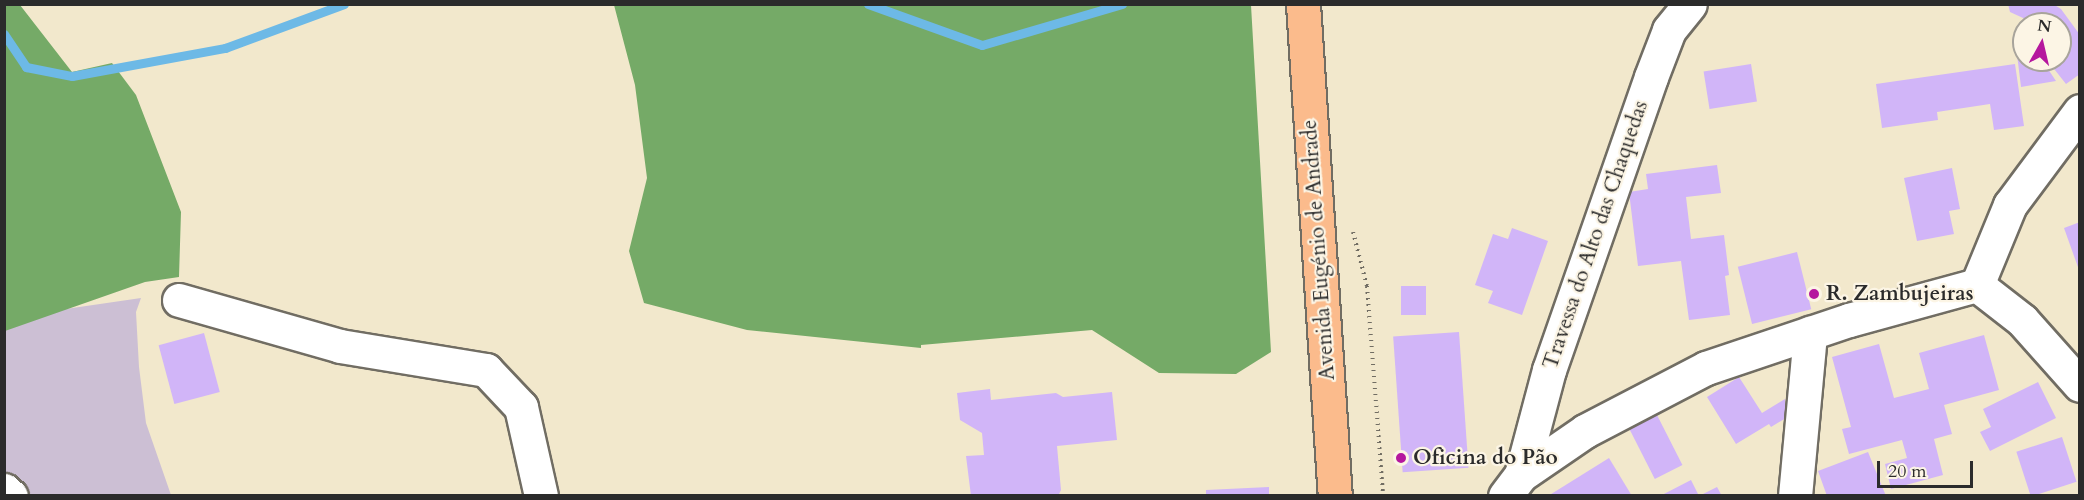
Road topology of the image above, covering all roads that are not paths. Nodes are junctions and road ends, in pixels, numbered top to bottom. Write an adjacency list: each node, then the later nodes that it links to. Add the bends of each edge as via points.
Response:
1 (1303, 4): 12 (main road, Avenida Eugénio de Andrade)
2 (1690, 4): 8 (street, Travessa do Alto das Chaquedas, via 1669,30 1651,76)
3 (2079, 111): 4 (street, via 2010,205)
4 (1977, 285): 6 (street); 7 (street, via 2022,320)
5 (179, 300): 11 (street, via 340,346 486,370 521,407)
6 (1810, 333): 8 (street, via 1706,368 1585,431); 13 (street)
7 (2079, 385)
8 (1513, 485)
9 (4, 490): 10 (street)
10 (11, 495)
11 (541, 495)
12 (1335, 495)
13 (1795, 495)

